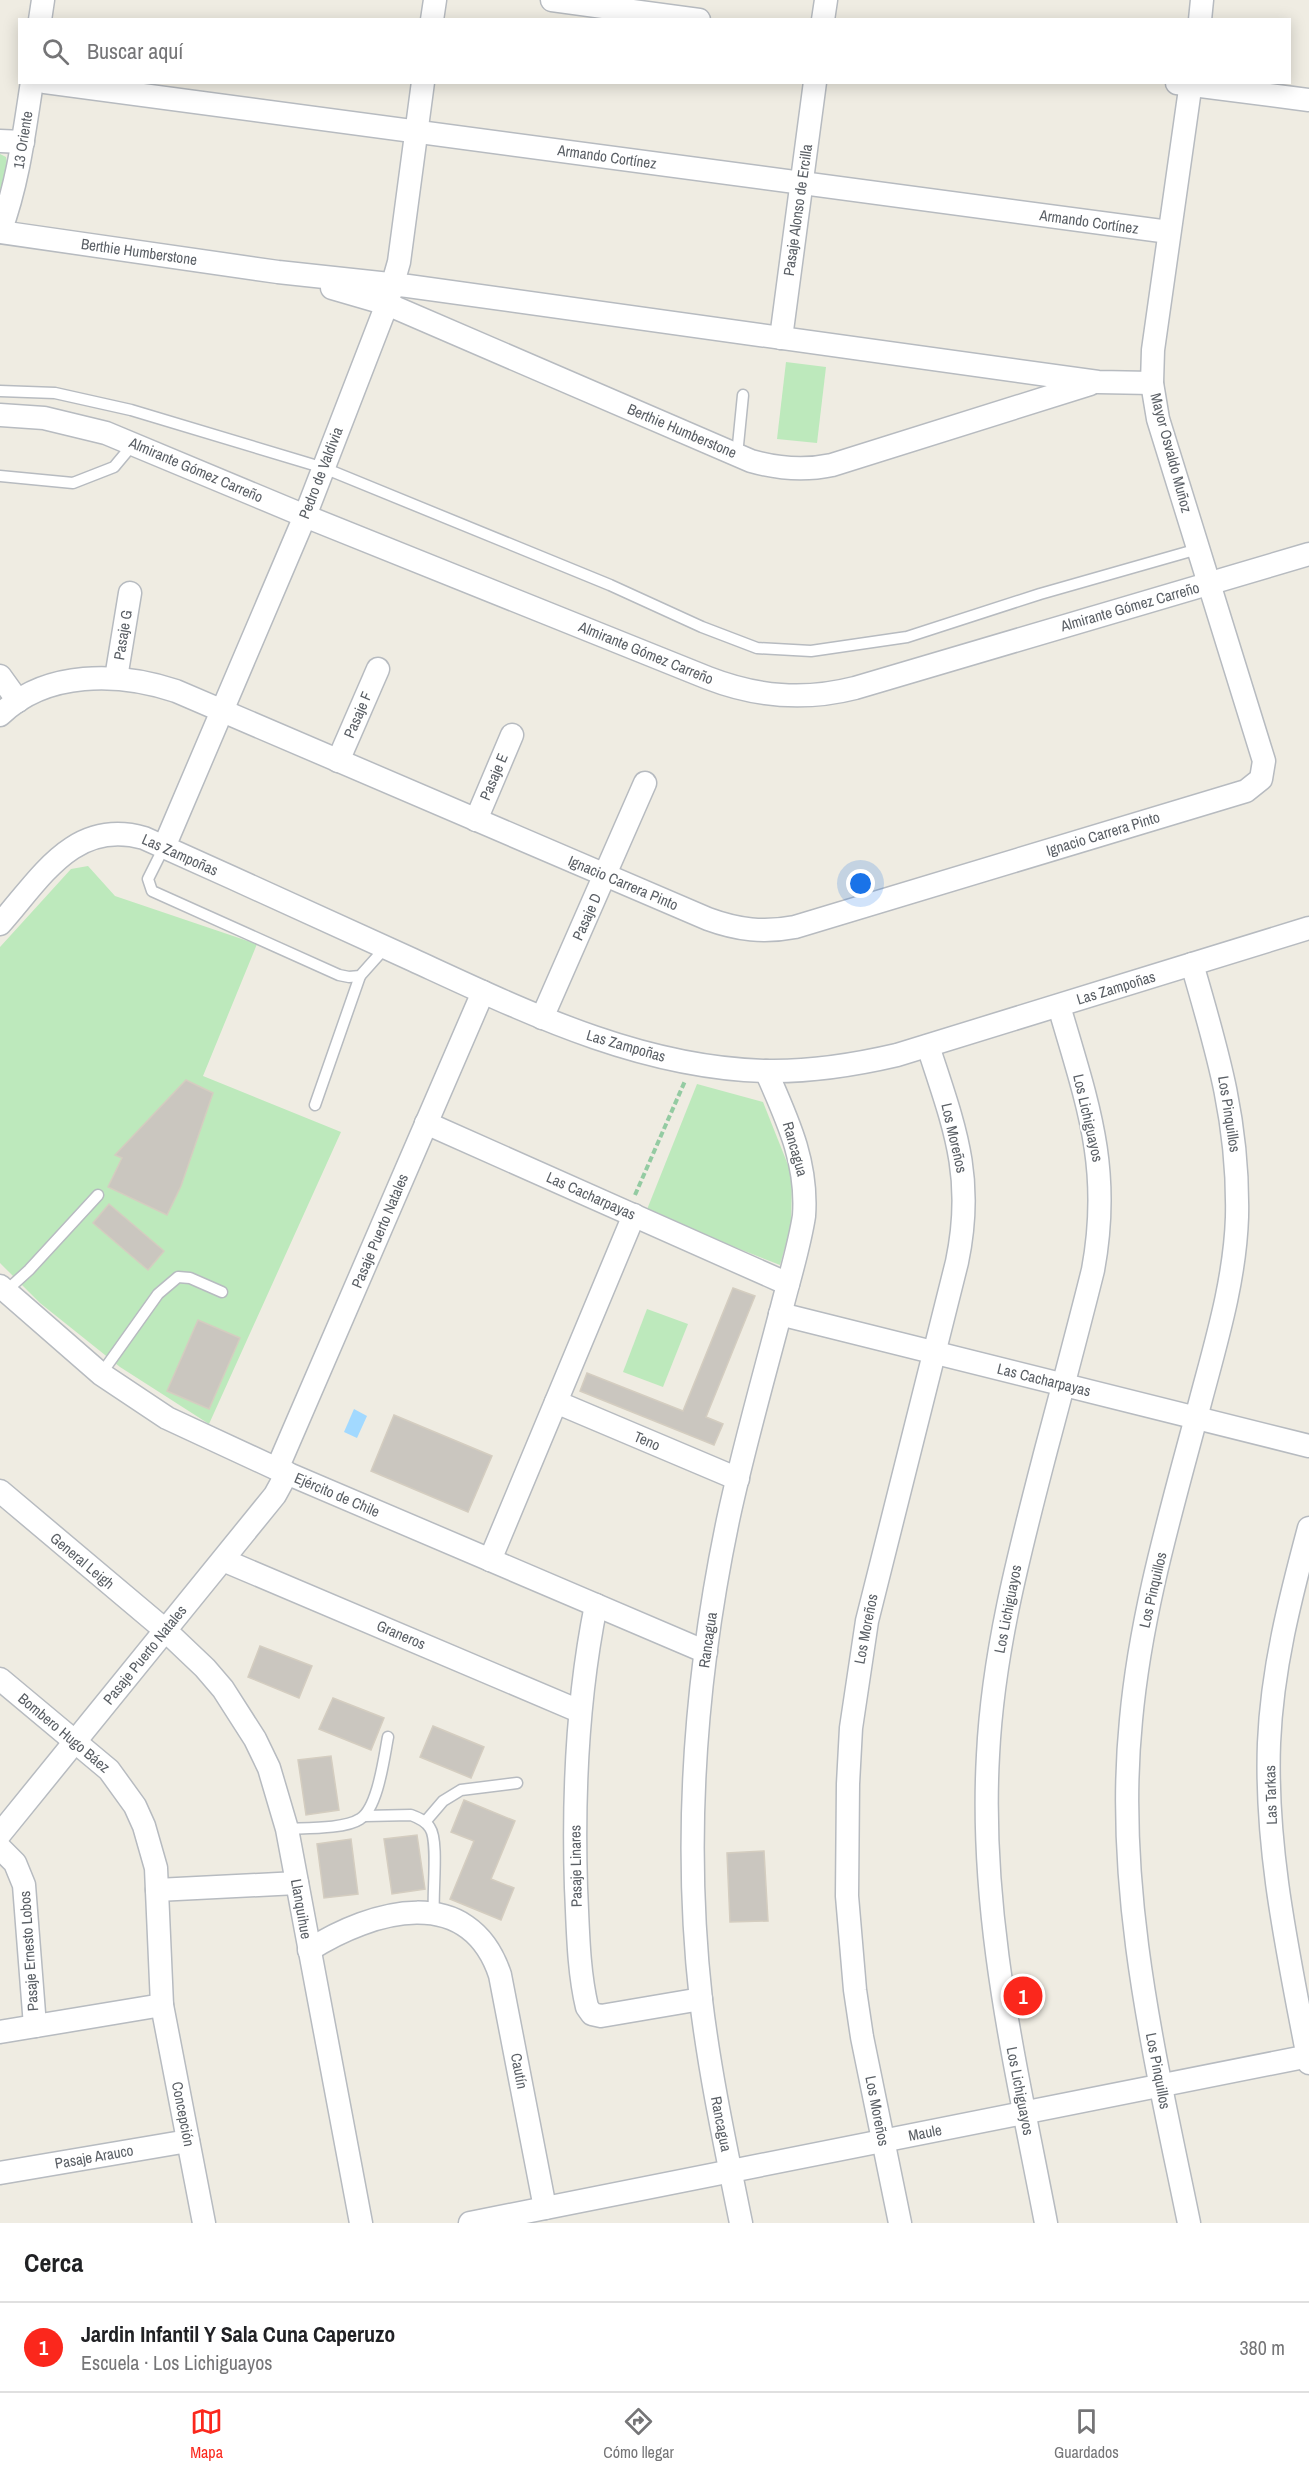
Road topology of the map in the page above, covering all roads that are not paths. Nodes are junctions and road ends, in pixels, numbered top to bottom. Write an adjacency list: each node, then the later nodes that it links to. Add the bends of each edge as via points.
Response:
1 (43, 0): 6 (street)
2 (435, 0): 7 (street)
3 (552, 0): 8 (street)
4 (826, 0): 9 (street)
5 (1202, 0): 10 (street)
6 (40, 18)
7 (432, 18)
8 (684, 18)
9 (823, 18)
10 (1200, 18)
11 (32, 84): 20 (street, 13 Oriente)
12 (60, 84): 18 (street, Armando Cortínez)
13 (423, 84): 18 (street, Pedro de Valdivia)
14 (815, 84): 21 (street, Pasaje Alonso de Ercilla)
15 (1186, 84): 23 (street, Mayor Osvaldo Muñoz)
16 (1193, 84): 17 (street)
17 (1309, 100)
18 (416, 132): 21 (street, Armando Cortínez); 24 (street, Pedro de Valdivia, via 399,262)
19 (0, 141): 20 (street)
20 (23, 142): 22 (street, 13 Oriente, via 15,186)
21 (802, 183): 23 (street, Armando Cortínez); 25 (street, Pasaje Alonso de Ercilla)
22 (0, 232): 24 (street, Berthie Humberstone, via 278,272)
23 (1169, 232): 27 (street, Mayor Osvaldo Muñoz)
24 (390, 294): 25 (street, Berthie Humberstone); 32 (street, Berthie Humberstone); 33 (street, Pedro de Valdivia)
25 (781, 338): 26 (street, Berthie Humberstone)
26 (1098, 382): 27 (street, Berthie Humberstone); 32 (street, Berthie Humberstone, via 832,465 783,468)
27 (1152, 383): 36 (street, Mayor Osvaldo Muñoz, via 1158,419)
28 (0, 391): 33 (lane, via 55,393 131,411)
29 (744, 395): 32 (lane)
30 (0, 415): 31 (street, Almirante Gómez Carreño, via 76,424)
31 (134, 443): 34 (lane, via 114,467 73,483); 35 (street, Almirante Gómez Carreño)
32 (737, 455)
33 (324, 468): 35 (street, Pedro de Valdivia); 36 (lane, via 758,648 811,651 907,637)
34 (0, 476)
35 (305, 516): 38 (street, Almirante Gómez Carreño, via 718,682 774,695 815,696 855,688); 44 (street, Pedro de Valdivia)
36 (1198, 549): 38 (street, Mayor Osvaldo Muñoz)
37 (1309, 554): 38 (street, Almirante Gómez Carreño)
38 (1209, 584): 48 (street, Mayor Osvaldo Muñoz, via 1264,760)
39 (130, 593): 42 (street, Pasaje G)
40 (378, 669): 47 (street, Pasaje F)
41 (0, 676): 43 (street)
42 (116, 678): 43 (street, Ignacio Carrera Pinto, via 66,682); 44 (street, Ignacio Carrera Pinto, via 155,684)
43 (18, 701): 45 (street, Ignacio Carrera Pinto)
44 (222, 711): 47 (street, Ignacio Carrera Pinto); 51 (street, Pedro de Valdivia)
45 (0, 715)
46 (512, 735): 50 (street, Pasaje E)
47 (338, 761): 50 (street, Ignacio Carrera Pinto)
48 (1261, 779): 52 (street, Ignacio Carrera Pinto, via 1246,791 776,930 740,930 724,925)
49 (645, 783): 52 (street, Pasaje D)
50 (476, 820): 52 (street, Ignacio Carrera Pinto)
51 (164, 847): 53 (street, Las Zampoñas, via 120,833 81,841 57,860); 55 (street, Las Zampoñas); 57 (lane, via 148,879 152,891 339,975)
52 (605, 876): 60 (street, Pasaje D)
53 (0, 924)
54 (1309, 928): 56 (street, Las Zampoñas)
55 (385, 948): 57 (lane); 58 (street, Las Zampoñas)
56 (1192, 964): 59 (street, Las Zampoñas); 75 (street, Los Pinquillos, via 1227,1089 1237,1190 1231,1280)
57 (360, 976): 63 (lane)
58 (483, 992): 60 (street, Las Zampoñas); 64 (street, Pasaje Puerto Natales)
59 (1059, 1006): 61 (street, Las Zampoñas); 73 (street, Los Lichiguayos, via 1097,1142 1101,1194 1098,1245)
60 (542, 1018): 62 (street, Las Zampoñas, via 611,1044 692,1063)
61 (928, 1046): 62 (street, Las Zampoñas, via 832,1068); 71 (street, Los Moreños, via 955,1131 964,1194 961,1240)
62 (766, 1071): 67 (street, Rancagua, via 795,1140 804,1178 804,1216)
63 (315, 1105)
64 (426, 1123): 66 (street, Las Cacharpayas); 77 (street, Pasaje Puerto Natales)
65 (98, 1195): 68 (lane, via 29,1270)
66 (631, 1214): 67 (street, Las Cacharpayas); 74 (street)
67 (788, 1284): 70 (street, Rancagua)
68 (3, 1289): 72 (street, Ejército de Chile)
69 (222, 1292): 72 (lane, via 178,1277 158,1294)
70 (780, 1314): 71 (street, Las Cacharpayas); 78 (street, Rancagua)
71 (934, 1353): 73 (street, Las Cacharpayas); 108 (street, Los Moreños, via 867,1621 851,1739 846,1840 850,1944 862,2037)
72 (101, 1374): 77 (street, Ejército de Chile, via 166,1418)
73 (1064, 1385): 75 (street, Las Cacharpayas); 106 (street, Los Lichiguayos, via 1009,1598 988,1754 987,1834 993,1930)
74 (556, 1402): 78 (street, Teno); 82 (street)
75 (1196, 1418): 76 (street, Las Cacharpayas); 105 (street, Los Pinquillos, via 1145,1620 1127,1776 1135,1940)
76 (1309, 1446)
77 (282, 1471): 81 (street, Pasaje Puerto Natales, via 275,1495); 82 (street, Ejército de Chile)
78 (738, 1479): 85 (street, Rancagua)
79 (0, 1491): 84 (street, General Leigh)
80 (1309, 1528): 104 (street, Las Tarkas, via 1280,1646 1269,1776 1278,1894)
81 (222, 1560): 84 (street, Pasaje Puerto Natales); 87 (street, Graneros)
82 (490, 1560): 83 (street, Ejército de Chile)
83 (596, 1605): 85 (street, Ejército de Chile); 87 (street, Pasaje Linares)
84 (165, 1630): 89 (street, Pasaje Puerto Natales); 93 (street, Llanquihue, via 205,1668 239,1712 268,1768)
85 (706, 1652): 100 (street, Rancagua, via 696,1741 693,1833)
86 (0, 1679): 89 (street, Bombero Hugo Báez)
87 (579, 1711): 100 (street, Pasaje Linares, via 575,1858 587,2007 592,2014 602,2016)
88 (388, 1737): 91 (lane, via 371,1806)
89 (76, 1741): 94 (street, Pasaje Puerto Natales); 97 (street, Bombero Hugo Báez, via 109,1770 135,1806 151,1846)
90 (517, 1783): 92 (lane, via 461,1790 443,1801)
91 (364, 1816): 92 (lane, via 411,1815); 93 (lane, via 348,1823)
92 (425, 1822): 98 (lane, via 434,1841)
93 (287, 1829): 96 (street, Llanquihue)
94 (0, 1834)
95 (0, 1848): 102 (street, Pasaje Ernesto Lobos, via 15,1863 24,1885)
96 (297, 1883): 97 (street); 99 (street, Llanquihue)
97 (157, 1890): 101 (street, Bombero Hugo Báez)
98 (434, 1913): 99 (street, via 380,1918 344,1930); 111 (street, Cautín, via 460,1922 482,1939 500,1975)
99 (309, 1950): 114 (street, Llanquihue)
100 (701, 1999): 109 (street, Rancagua)
101 (162, 2006): 102 (street); 107 (street, Concepción)
102 (35, 2026): 103 (street)
103 (0, 2032)
104 (1309, 2059): 105 (street, Maule)
105 (1161, 2085): 106 (street, Maule); 119 (street, Los Pinquillos)
106 (1024, 2113): 108 (street, Maule); 118 (street, Los Lichiguayos)
107 (188, 2140): 110 (street, Pasaje Arauco); 113 (street, Concepción)
108 (883, 2141): 109 (street, Maule); 117 (street, Los Moreños)
109 (730, 2171): 112 (street, Maule); 116 (street, Rancagua)
110 (0, 2173)
111 (544, 2208): 112 (street, Maule); 115 (street, Maule)
112 (577, 2213)
113 (204, 2223)
114 (361, 2223)
115 (470, 2223)
116 (741, 2223)
117 (900, 2223)
118 (1046, 2223)
119 (1189, 2223)

